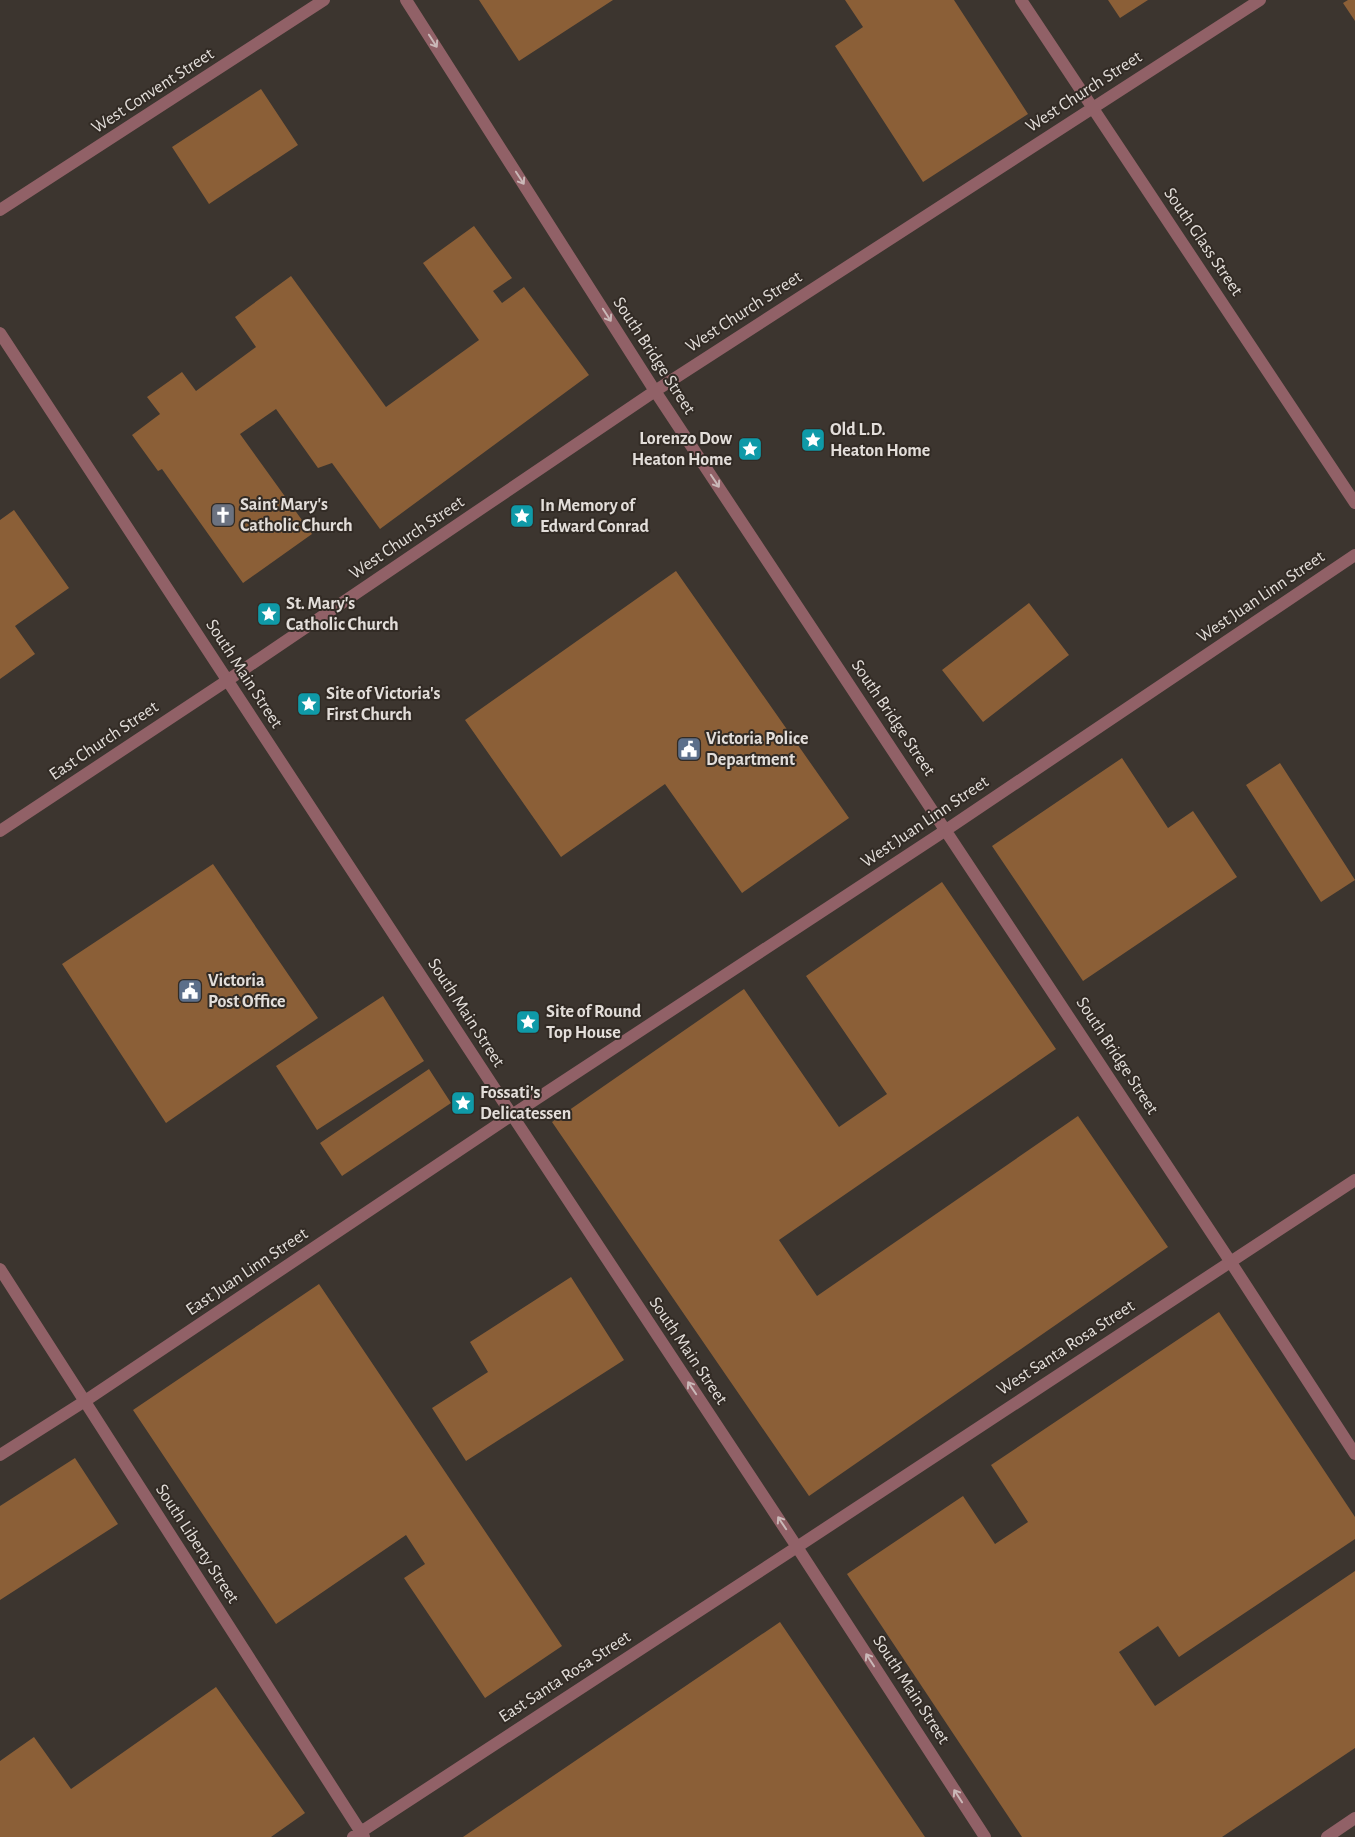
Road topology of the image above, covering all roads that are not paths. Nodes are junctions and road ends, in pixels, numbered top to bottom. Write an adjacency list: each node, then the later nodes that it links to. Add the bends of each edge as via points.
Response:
1 (324, 0): 6 (street, West Convent Street)
2 (406, 0): 8 (street, South Bridge Street, one-way to 8)
3 (1021, 0): 5 (street, South Glass Street)
4 (1260, 0): 5 (street, West Church Street)
5 (1092, 108): 8 (street, West Church Street); 9 (street, South Glass Street)
6 (0, 210)
7 (0, 333): 11 (street, South Main Street)
8 (655, 391): 11 (street, West Church Street); 12 (street, South Bridge Street, one-way to 12)
9 (1355, 503)
10 (1355, 555): 12 (street, West Juan Linn Street)
11 (228, 680): 13 (street, East Church Street); 14 (street, South Main Street)
12 (946, 830): 14 (street, West Juan Linn Street); 16 (street, South Bridge Street)
13 (0, 831)
14 (512, 1115): 18 (street, East Juan Linn Street); 21 (street, South Main Street, one-way to 14)
15 (1355, 1180): 16 (street, West Santa Rosa Street)
16 (1230, 1261): 19 (street, South Bridge Street); 21 (street, West Santa Rosa Street)
17 (0, 1269): 18 (street, South Liberty Street)
18 (85, 1401): 20 (street, East Juan Linn Street); 23 (street, South Liberty Street)
19 (1355, 1454)
20 (0, 1455)
21 (797, 1547): 23 (street, East Santa Rosa Street); 24 (street, South Main Street, one-way to 21)
22 (1355, 1818): 25 (street)
23 (359, 1835)
24 (985, 1837)
25 (1327, 1837)

